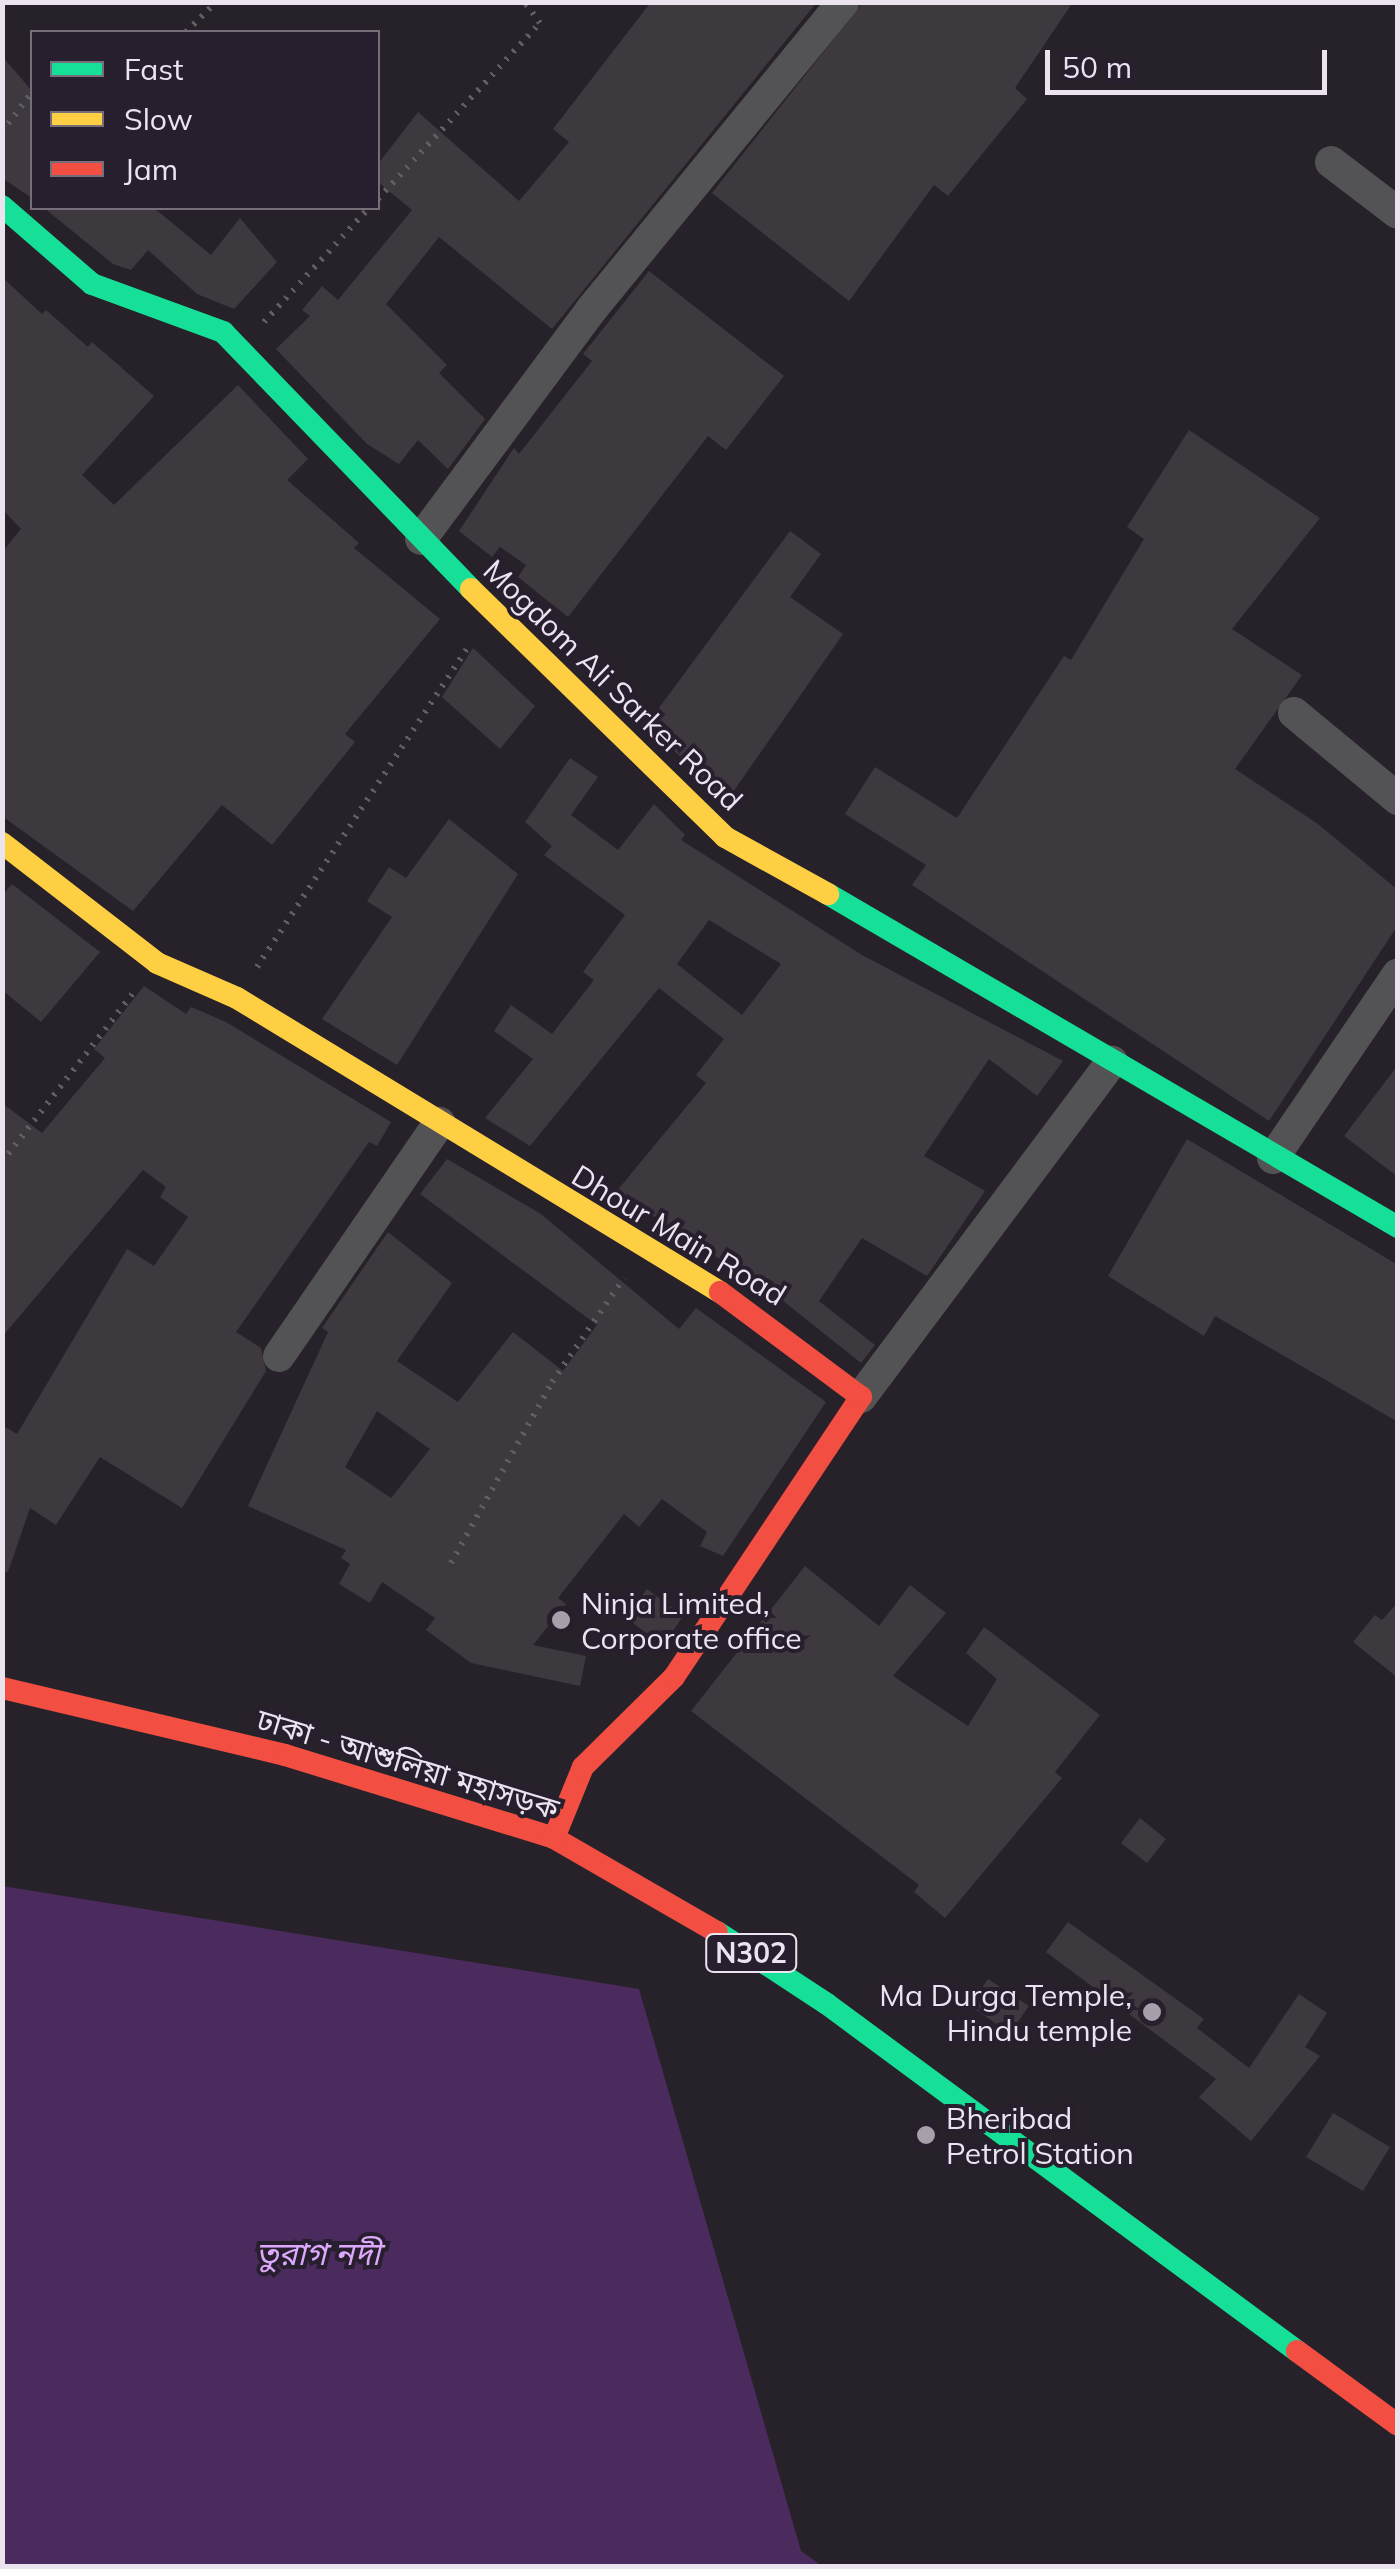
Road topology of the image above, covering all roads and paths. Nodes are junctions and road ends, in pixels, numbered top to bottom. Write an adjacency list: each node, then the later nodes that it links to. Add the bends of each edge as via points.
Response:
1 (216, 2): 4 (path)
2 (525, 2): 8 (path, via 540,23)
3 (843, 2): 13 (street, via 591,310)
4 (188, 30)
5 (30, 95): 6 (path)
6 (2, 132)
7 (1331, 162): 11 (street)
8 (380, 197)
9 (2, 206): 12 (main road, Mogdom Ali Sarker Road, via 92,284 223,332)
10 (368, 210): 12 (path)
11 (1398, 213)
12 (239, 348): 13 (main road, Mogdom Ali Sarker Road)
13 (421, 539): 14 (main road, Mogdom Ali Sarker Road)
14 (492, 610): 20 (path); 21 (main road, Mogdom Ali Sarker Road, via 725,837 968,971)
15 (1294, 713): 16 (street)
16 (1398, 799)
17 (2, 844): 18 (main road, Dhour Main Road)
18 (157, 963): 20 (main road, Dhour Main Road); 24 (path)
19 (1398, 974): 23 (street)
20 (237, 998): 22 (main road, Dhour Main Road)
21 (1112, 1062): 23 (main road, Mogdom Ali Sarker Road); 28 (street)
22 (439, 1124): 26 (main road, Dhour Main Road); 27 (street)
23 (1273, 1158): 25 (main road, Mogdom Ali Sarker Road)
24 (2, 1162)
25 (1398, 1227)
26 (644, 1248): 28 (main road, Dhour Main Road, via 763,1318); 29 (path, via 552,1382)
27 (280, 1356)
28 (862, 1397): 31 (main road, via 674,1678 583,1767)
29 (450, 1563)
30 (2, 1688): 31 (main road, ঢাকা - আশুলিয়া মহাসড়ক / N302, via 285,1754)
31 (554, 1838): 32 (main road, ঢাকা - আশুলিয়া মহাসড়ক / N302, via 680,1907 827,2004)
32 (1398, 2425)

